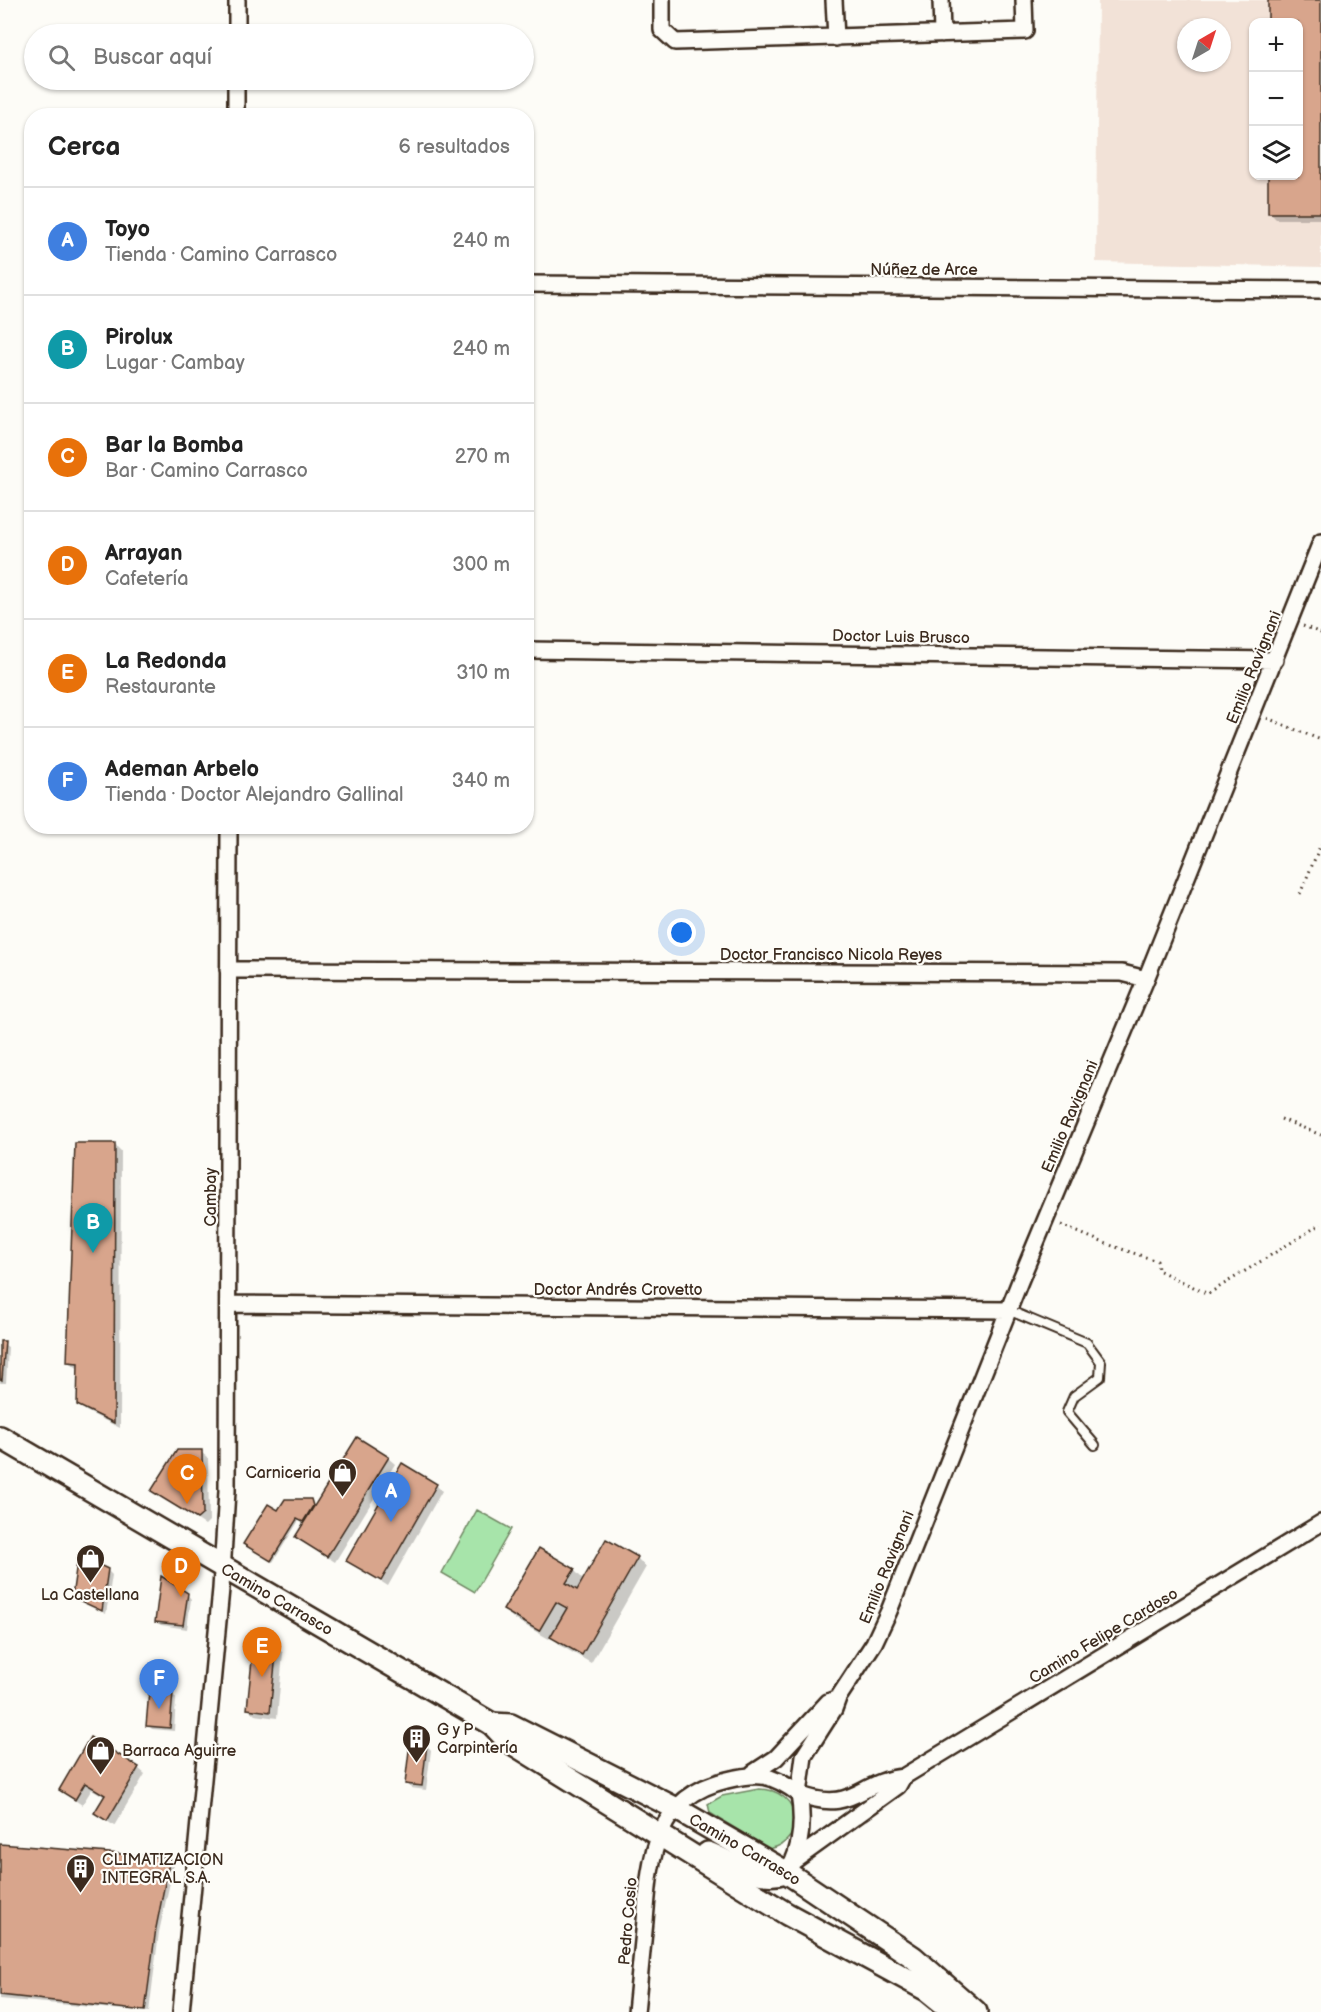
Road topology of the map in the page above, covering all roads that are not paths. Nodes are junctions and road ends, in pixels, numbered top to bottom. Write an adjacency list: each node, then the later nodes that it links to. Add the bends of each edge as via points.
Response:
1 (237, 0): 6 (street)
2 (662, 0): 8 (street, via 662,30 675,42)
3 (834, 0): 8 (street)
4 (941, 0): 7 (street)
5 (1024, 0): 7 (street, via 1025,31)
6 (237, 24)
7 (942, 34): 8 (street)
8 (836, 38)
9 (236, 90): 10 (street)
10 (236, 108)
11 (534, 284): 12 (street, Núñez de Arce)
12 (1321, 290)
13 (1321, 542): 15 (street, Emilio Ravignani)
14 (534, 650): 15 (street, Doctor Luis Brusco)
15 (1275, 660): 18 (street, Emilio Ravignani)
16 (229, 834): 17 (street, Cambay)
17 (228, 970): 18 (street, Doctor Francisco Nicola Reyes, via 1122,973); 19 (street, Cambay)
18 (1146, 979): 20 (street, Emilio Ravignani)
19 (228, 1304): 20 (street, Doctor Andrés Crovetto); 24 (street, Cambay, via 227,1491)
20 (1008, 1310): 22 (lane, via 1087,1343 1101,1362 1100,1377 1074,1396 1067,1412); 25 (street, Emilio Ravignani, via 874,1643)
21 (0, 1437): 24 (main road, Camino Carrasco)
22 (1095, 1445)
23 (1321, 1523): 28 (street, Camino Felipe Cardoso)
24 (222, 1566): 26 (main road, Camino Carrasco); 33 (street, Cambay)
25 (838, 1698): 27 (street, Emilio Ravignani, via 828,1702 776,1758); 29 (street, Emilio Ravignani, via 804,1756)
26 (492, 1724): 30 (main road, Camino Carrasco, via 511,1725); 31 (main road, Camino Carrasco, via 507,1740)
27 (753, 1773): 29 (street, via 784,1783); 30 (street, Emilio Ravignani, via 710,1784)
28 (903, 1777): 29 (street, Camino Felipe Cardoso, via 836,1801 817,1801); 32 (street, Camino Felipe Cardoso, via 898,1786)
29 (799, 1794): 32 (street, Emilio Ravignani, via 801,1833)
30 (675, 1808): 31 (street, Emilio Ravignani); 32 (main road, Camino Carrasco)
31 (660, 1834): 32 (main road, via 759,1875 775,1876); 34 (street, Pedro Cosio, via 650,1863); 35 (main road, Camino Carrasco, via 788,1914 927,1990)
32 (790, 1867): 36 (main road, Camino Carrasco, via 913,1957)
33 (181, 2012)
34 (636, 2012)
35 (954, 2012)
36 (976, 2012)

